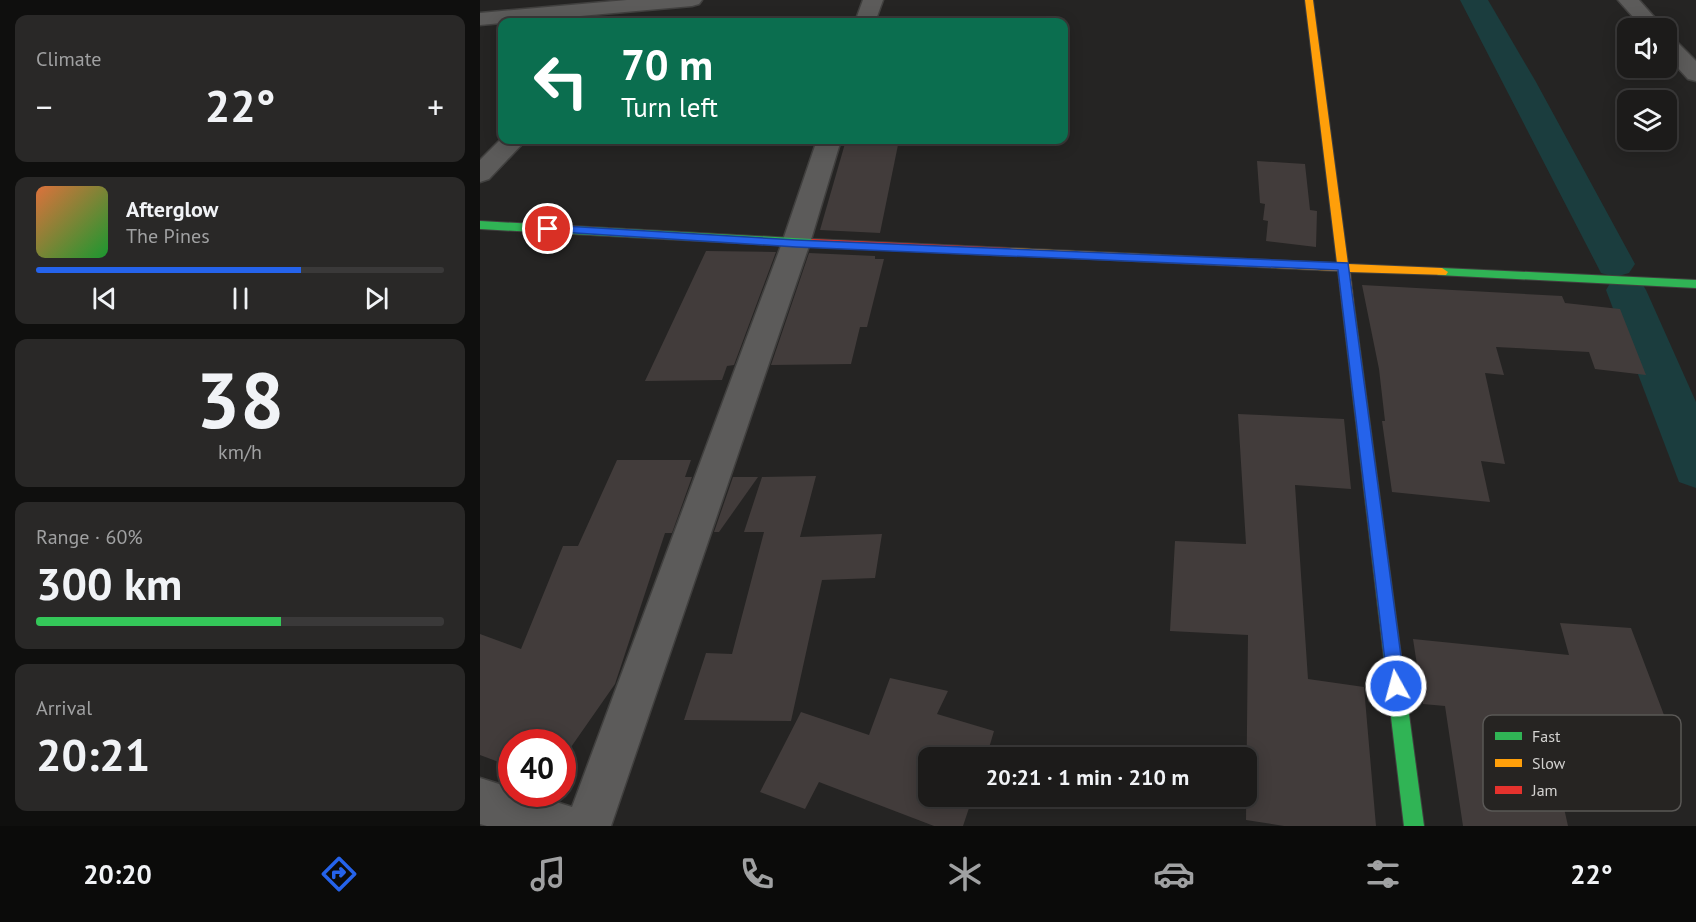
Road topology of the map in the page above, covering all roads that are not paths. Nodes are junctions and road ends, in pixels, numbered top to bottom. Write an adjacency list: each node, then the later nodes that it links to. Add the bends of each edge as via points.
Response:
1 (692, 0): 5 (street)
2 (873, 0): 7 (street)
3 (1309, 0): 17 (street)
4 (1628, 0): 8 (street)
5 (650, 2): 6 (street); 9 (street)
6 (634, 18)
7 (867, 18)
8 (1645, 18)
9 (480, 19)
10 (1677, 54): 11 (street)
11 (1696, 74)
12 (510, 144): 14 (street)
13 (828, 144): 16 (street)
14 (480, 174)
15 (480, 225): 16 (street)
16 (796, 243): 17 (street); 21 (street)
17 (1344, 266): 18 (street); 22 (street)
18 (1696, 284)
19 (480, 801): 20 (street)
20 (560, 826)
21 (588, 826)
22 (1414, 826)

